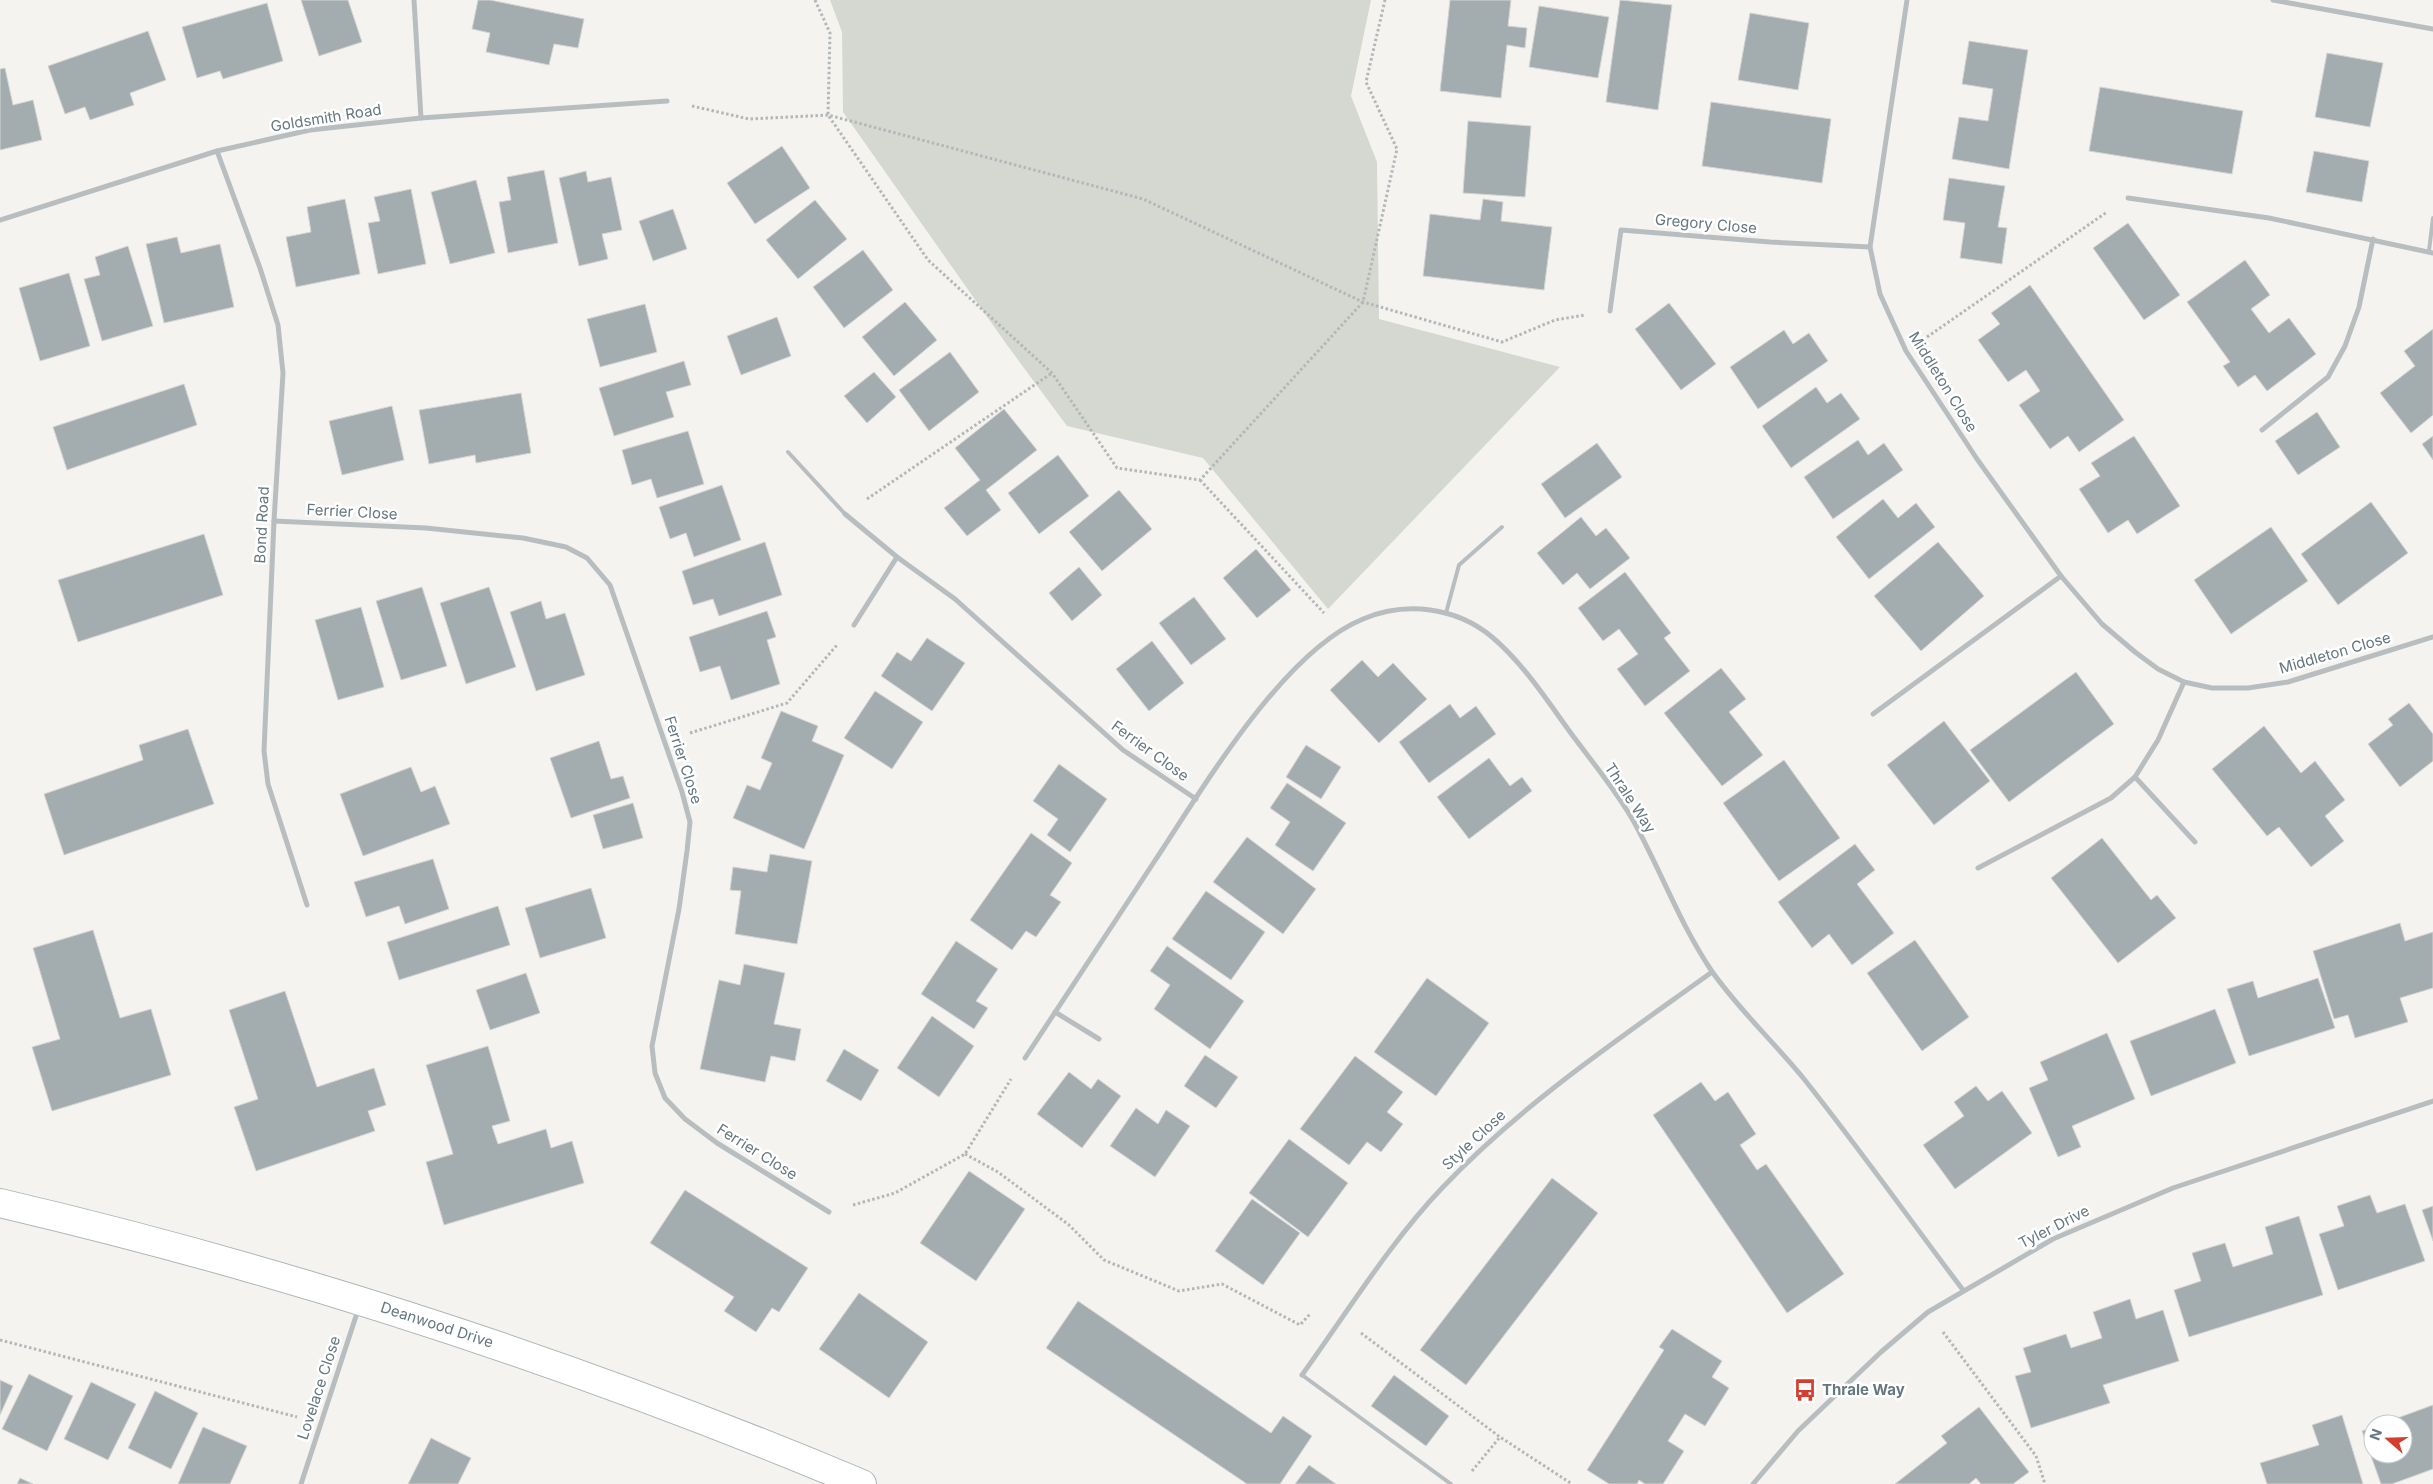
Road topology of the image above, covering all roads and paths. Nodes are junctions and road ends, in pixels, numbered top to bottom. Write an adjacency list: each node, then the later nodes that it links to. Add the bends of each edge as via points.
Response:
1 (414, 0): 9 (street)
2 (814, 0): 8 (path, via 830,33)
3 (1385, 0): 17 (path, via 1366,82 1397,149)
4 (1906, 0): 15 (street, Middleton Close)
5 (2273, 0): 6 (street)
6 (2433, 29)
7 (667, 101): 8 (path, via 749,119); 9 (street, Goldsmith Road)
8 (828, 115): 17 (path, via 1143,199); 20 (path, via 928,260)
9 (421, 118): 10 (street, Goldsmith Road, via 310,130)
10 (217, 150): 13 (street, Goldsmith Road); 25 (street, Bond Road, via 278,325 283,372)
11 (2128, 198): 14 (street, via 2268,218); 19 (path)
12 (2433, 218): 16 (lane)
13 (0, 220)
14 (2373, 239): 16 (street); 21 (street, via 2359,307 2345,346 2328,377)
15 (1870, 247): 18 (street, Gregory Close, via 1621,230); 19 (street, Middleton Close, via 1880,294)
16 (2431, 252)
17 (1363, 302): 18 (path, via 1502,342 1555,320); 23 (path)
18 (1610, 311)
19 (1906, 351): 28 (street, Middleton Close, via 1977,459)
20 (1052, 373): 23 (path, via 1117,468); 24 (path)
21 (2262, 430)
22 (788, 452): 24 (lane)
23 (1200, 480): 31 (path)
24 (845, 514): 27 (street, Ferrier Close)
25 (274, 521): 35 (street, Ferrier Close, via 426,528 523,538 566,548 586,558 610,585); 40 (street, Bond Road, via 264,751 268,784)
26 (1502, 527): 29 (lane, via 1459,565)
27 (897, 557): 30 (street); 37 (street, Ferrier Close, via 955,599 1123,750)
28 (2061, 576): 33 (street, Middleton Close, via 2102,624 2158,669); 34 (street)
29 (1446, 613): 31 (street, Thrale Way, via 1396,609 1362,619); 41 (street, Thrale Way, via 1471,623 1492,637 1532,680 1633,820)
30 (854, 625): 35 (path, via 786,704)
31 (1340, 632): 37 (street, Thrale Way, via 1313,652 1277,689)
32 (2433, 637): 33 (street, Middleton Close, via 2288,682 2248,688 2212,688)
33 (2184, 682): 36 (street, via 2158,740)
34 (1873, 714)
35 (664, 741): 48 (street, Ferrier Close, via 690,822 679,909 652,1046 655,1073 665,1098 685,1119 717,1143)
36 (2135, 777): 38 (street); 39 (street, via 2111,798)
37 (1196, 799): 42 (street, Ferrier Close)
38 (2194, 842)
39 (1978, 868)
40 (307, 905)
41 (1712, 972): 49 (street, Thrale Way, via 1836,1118); 52 (street, Style Close, via 1533,1102 1490,1140 1420,1214)
42 (1055, 1012): 43 (street); 44 (street, Ferrier Close)
43 (1099, 1039)
44 (1025, 1058): 46 (path)
45 (2433, 1101): 49 (street, Tyler Drive, via 2173,1188 2108,1214 2053,1239)
46 (965, 1154): 48 (path, via 895,1193); 52 (path, via 998,1172 1069,1225 1104,1260 1179,1291 1222,1284 1300,1324 1317,1307)
47 (0, 1203): 50 (street, Deanwood Drive, via 104,1227)
48 (829, 1212)
49 (1963, 1290): 51 (street, Tyler Drive)
50 (362, 1300): 55 (street, Lovelace Close); 59 (street, Deanwood Drive, via 648,1398)
51 (1928, 1312): 62 (street, Tyler Drive, via 1798,1431); 63 (path, via 2036,1456)
52 (1342, 1319): 54 (street, Style Close); 56 (path)
53 (0, 1340): 55 (path)
54 (1302, 1375): 60 (lane)
55 (322, 1423): 58 (street, Lovelace Close)
56 (1500, 1437): 57 (path); 61 (path)
57 (1468, 1477)
58 (301, 1484)
59 (862, 1484)
60 (1451, 1484)
61 (1572, 1484)
62 (1753, 1484)
63 (2045, 1484)

